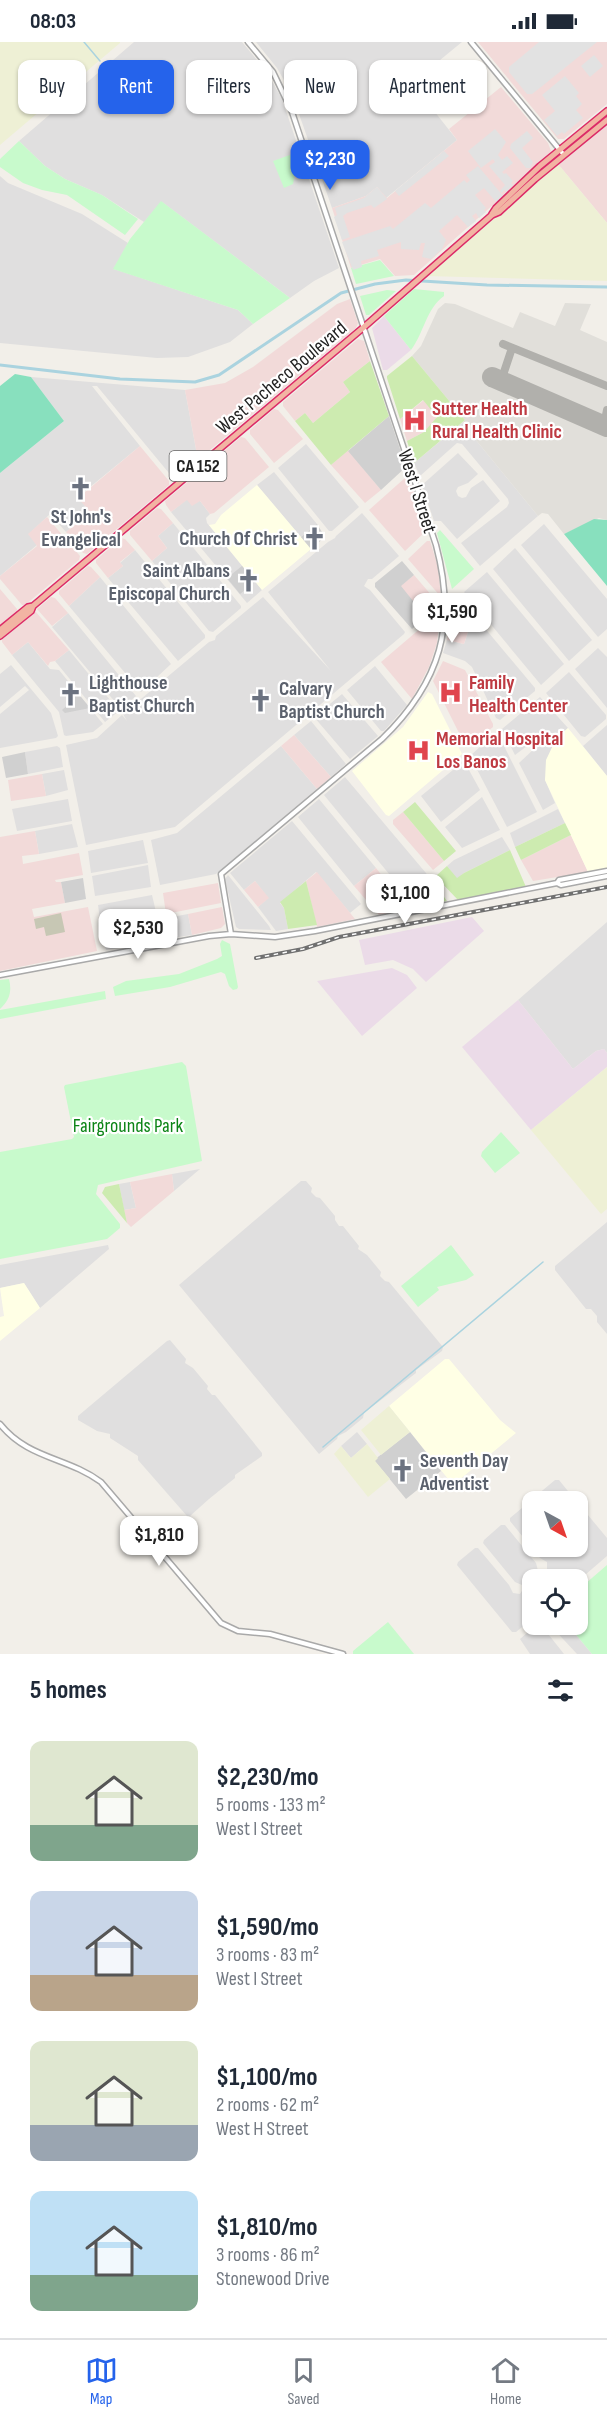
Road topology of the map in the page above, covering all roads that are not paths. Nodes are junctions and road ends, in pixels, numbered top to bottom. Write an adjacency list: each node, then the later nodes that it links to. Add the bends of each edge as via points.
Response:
1 (248, 42): 6 (street, West I Street, via 273,72 289,103)
2 (471, 42): 5 (street)
3 (607, 111): 5 (highway, West Pacheco Boulevard / CA 152)
4 (607, 119): 5 (highway, West Pacheco Boulevard / CA 152)
5 (562, 153): 6 (highway, West Pacheco Boulevard / CA 152)
6 (364, 327): 7 (highway, West Pacheco Boulevard / CA 152); 9 (street, West I Street, via 436,545 444,584)
7 (24, 614): 10 (highway, CA 152); 11 (highway)
8 (428, 618): 9 (street, via 436,619)
9 (444, 628): 15 (street, West I Street, via 426,685 396,726 221,874)
10 (0, 630)
11 (0, 636)
12 (607, 871): 14 (street)
13 (607, 876): 14 (street)
14 (556, 883): 15 (street, via 274,937)
15 (231, 934): 16 (street)
16 (0, 975)
17 (0, 1424): 18 (street, via 28,1448 78,1467 101,1482 221,1623)
18 (343, 1654)

